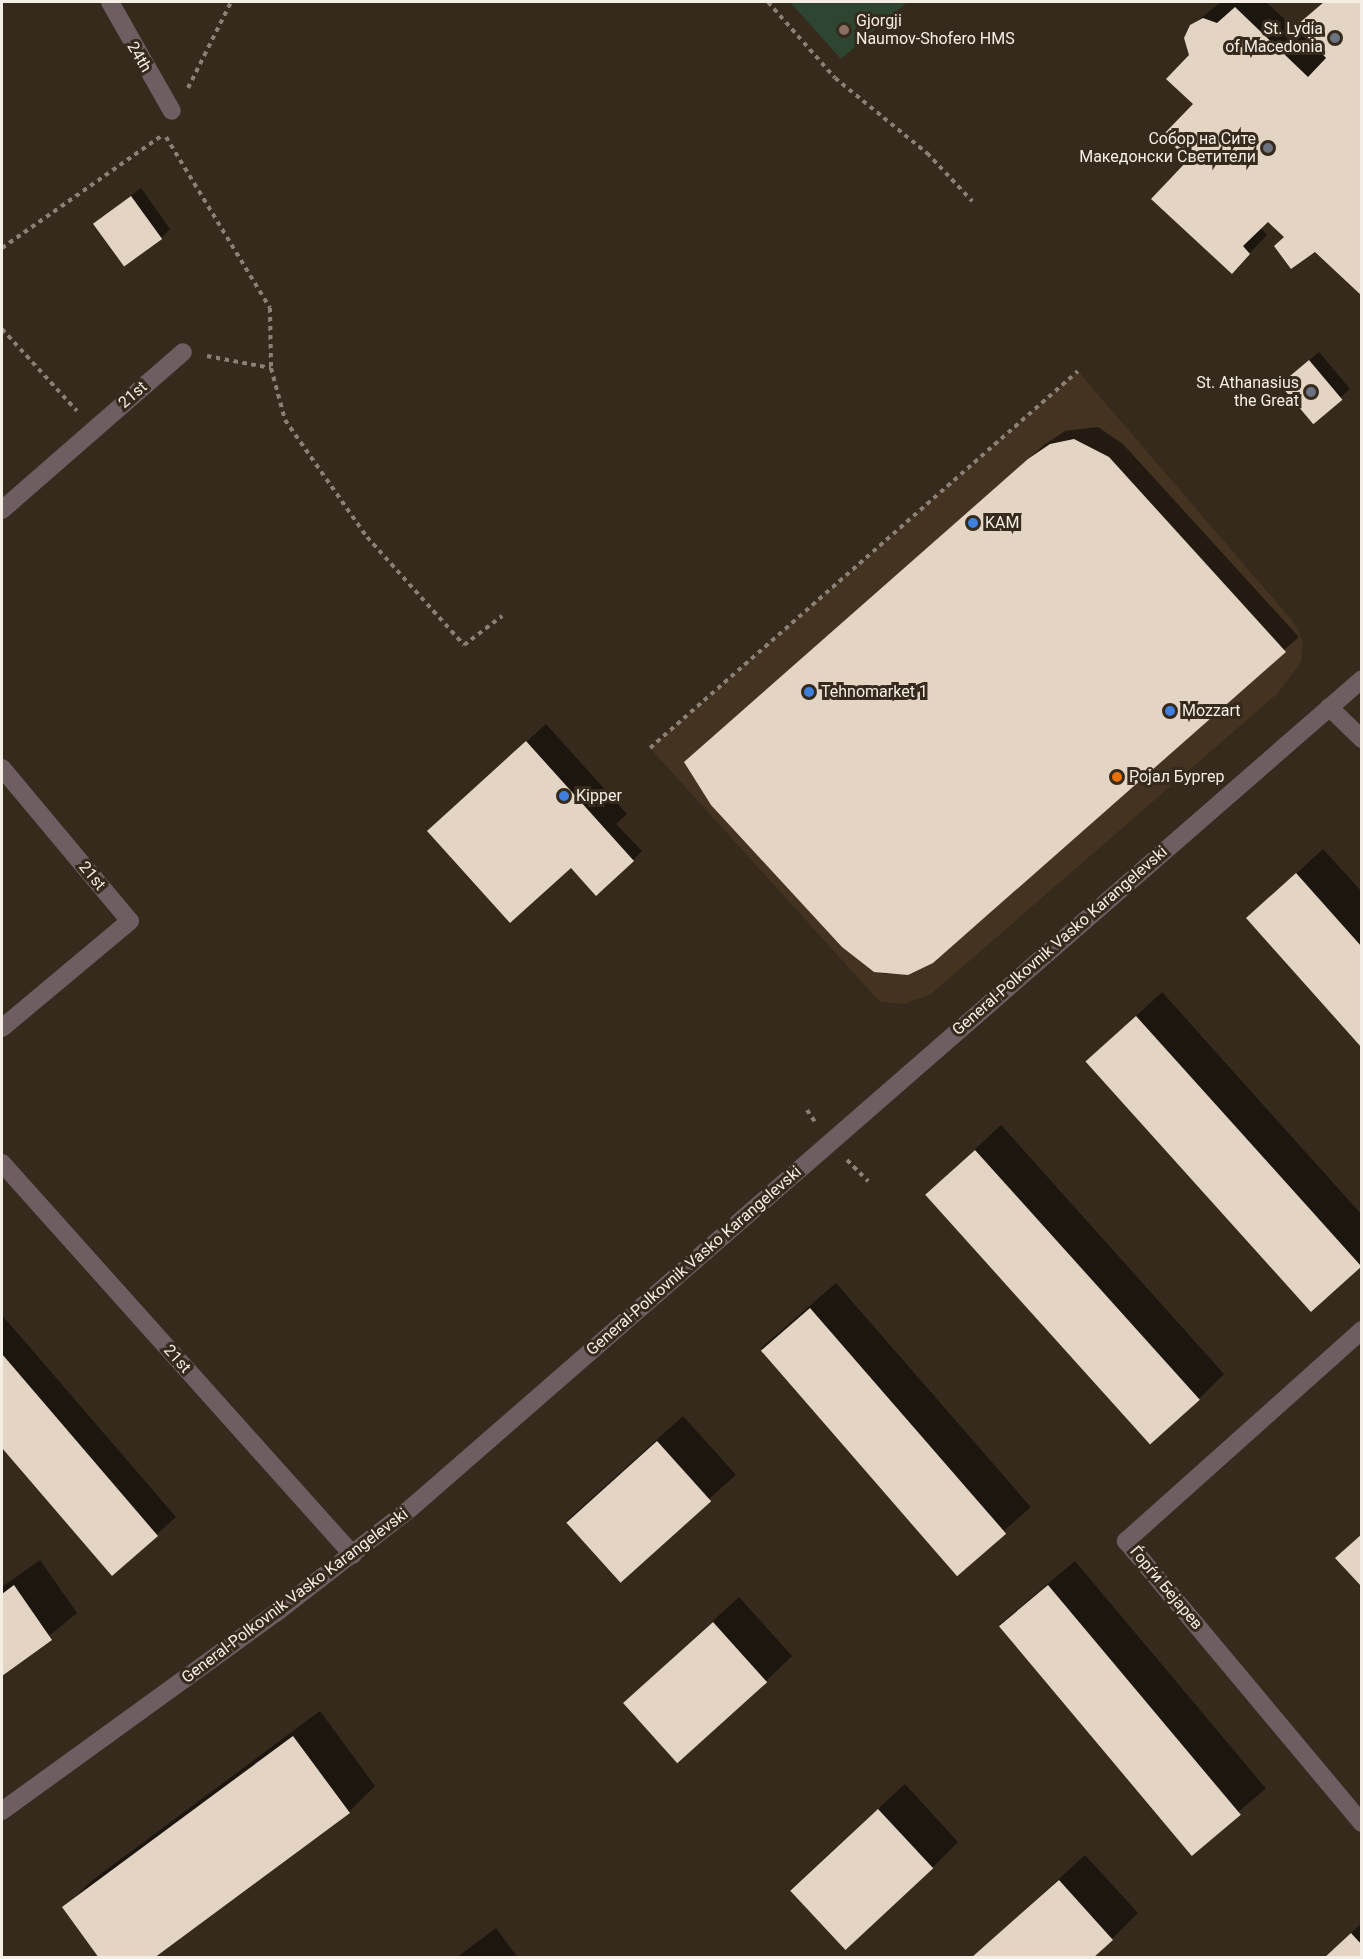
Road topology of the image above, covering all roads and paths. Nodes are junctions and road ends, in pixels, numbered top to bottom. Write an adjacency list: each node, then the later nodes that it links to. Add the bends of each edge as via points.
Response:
1 (110, 2): 4 (street, 24th)
2 (231, 2): 4 (path, via 203,66)
3 (768, 2): 6 (path, via 835,78 927,153)
4 (172, 111): 5 (path)
5 (164, 134): 7 (path); 10 (path, via 270,308)
6 (972, 201)
7 (2, 248)
8 (2, 329): 12 (path)
9 (183, 352): 10 (path); 12 (street, 21st)
10 (271, 368): 14 (path, via 292,430 367,537 464,645)
11 (1078, 371): 18 (path)
12 (94, 429): 13 (street, 21st)
13 (2, 510)
14 (502, 616)
15 (1362, 679): 16 (street, General-Polkovnik Vasko Karangelevski)
16 (1329, 707): 17 (street); 23 (street, General-Polkovnik Vasko Karangelevski)
17 (1362, 739)
18 (650, 748)
19 (2, 768): 20 (street, 21st, via 130,921)
20 (5, 1017)
21 (2, 1163): 23 (street, 21st)
22 (1362, 1330): 25 (street, Ѓорѓи Бејарев, via 1126,1541)
23 (353, 1555): 24 (street, General-Polkovnik Vasko Karangelevski)
24 (2, 1811)
25 (1362, 1823)

